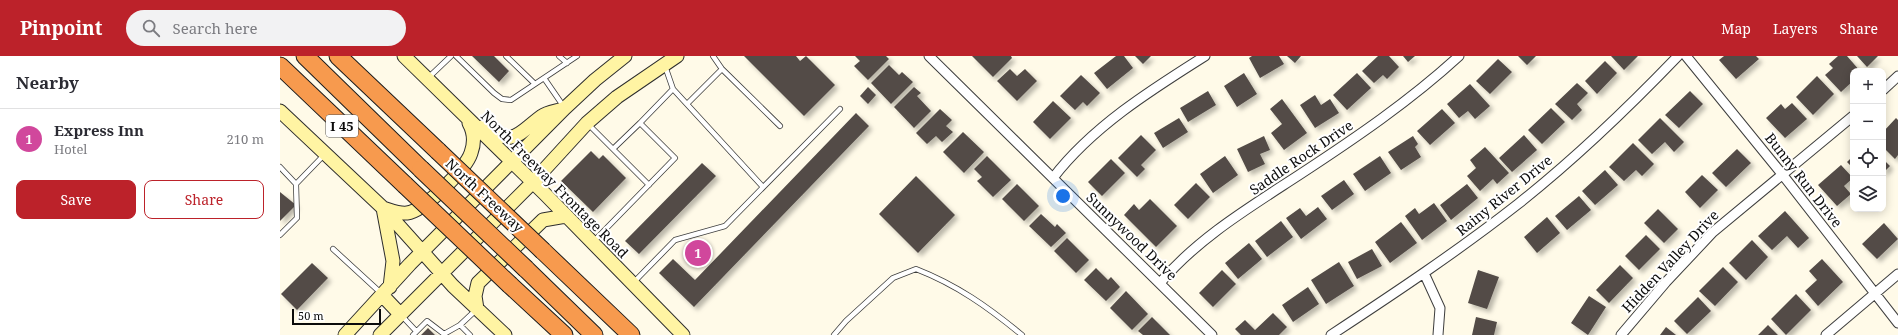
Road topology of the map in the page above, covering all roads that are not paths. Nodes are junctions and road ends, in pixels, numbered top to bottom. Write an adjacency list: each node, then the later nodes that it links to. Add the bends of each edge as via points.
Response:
1 (305, 56): 69 (highway, North Freeway, bridge)
2 (338, 56): 70 (highway, North Freeway, bridge)
3 (404, 56): 23 (main road, North Freeway Frontage Road)
4 (451, 56): 23 (lane)
5 (456, 56): 24 (lane, via 502,99 511,100)
6 (506, 56): 24 (lane)
7 (559, 56): 18 (lane)
8 (577, 56): 18 (lane)
9 (625, 56): 28 (main road)
10 (677, 56): 17 (main road)
11 (713, 56): 20 (lane)
12 (929, 56): 41 (street, Sunnywood Drive)
13 (1205, 56): 41 (street, via 1163,82 1114,118 1062,166)
14 (1459, 56): 55 (street, Saddle Rock Drive, via 1381,119 1215,232)
15 (1678, 56): 53 (street, Rainy River Drive, via 1593,140 1548,180)
16 (1686, 56): 40 (street, Bunny Run Drive)
17 (661, 60): 26 (lane); 33 (main road)
18 (567, 63): 22 (lane)
19 (280, 66): 68 (highway, I 45, bridge)
20 (722, 69): 27 (lane); 35 (lane)
21 (1898, 76): 25 (street)
22 (544, 78): 24 (lane); 28 (lane)
23 (427, 79): 31 (main road, North Freeway Frontage Road)
24 (535, 84)
25 (1886, 87)
26 (672, 89): 27 (lane); 34 (lane)
27 (687, 104): 45 (lane)
28 (565, 108): 31 (main road, via 543,114 524,132 511,138 495,135); 38 (main road)
29 (840, 109): 45 (lane)
30 (280, 110): 37 (main road)
31 (466, 118): 38 (main road, North Freeway Frontage Road); 46 (main road, via 473,132 473,145 468,160 453,179 420,207 408,213)
32 (1850, 118): 40 (street, Hidden Valley Drive)
33 (587, 123): 36 (lane); 42 (main road)
34 (640, 123): 36 (lane); 44 (lane, via 675,158)
35 (780, 126)
36 (613, 149): 44 (lane)
37 (326, 154): 43 (lane); 46 (main road)
38 (512, 163): 42 (main road, North Freeway Frontage Road); 51 (main road)
39 (280, 167): 43 (lane)
40 (1782, 174): 58 (street, Bunny Run Drive); 77 (street, Hidden Valley Drive, via 1713,232)
41 (1053, 178): 55 (street, Sunnywood Drive)
42 (532, 183): 47 (main road, North Freeway Frontage Road); 52 (main road)
43 (296, 184): 48 (lane, via 297,218)
44 (649, 185): 49 (lane)
45 (763, 187): 56 (lane, via 725,226 674,240)
46 (383, 208): 51 (main road); 57 (main road, via 393,261)
47 (566, 216): 49 (main road, North Freeway Frontage Road); 59 (main road, via 543,220 478,283 475,296)
48 (280, 235)
49 (592, 243): 56 (main road, North Freeway Frontage Road)
50 (333, 249): 57 (lane)
51 (423, 251): 52 (main road); 57 (main road)
52 (442, 273): 59 (main road); 60 (main road)
53 (1424, 273): 75 (street, Rainy River Drive); 76 (street, via 1440,308)
54 (1898, 274): 58 (street)
55 (1160, 283): 74 (street, Sunnywood Drive)
56 (633, 284): 71 (main road, North Freeway Frontage Road)
57 (386, 291): 60 (main road); 64 (main road)
58 (1875, 294): 61 (street, Bunny Run Drive); 78 (street)
59 (477, 309): 62 (lane); 67 (main road)
60 (400, 314): 63 (lane); 65 (main road)
61 (1898, 323)
62 (460, 325): 63 (lane, via 444,334 428,321); 66 (lane)
63 (414, 333)
64 (345, 335)
65 (380, 335)
66 (470, 335)
67 (504, 335)
68 (564, 335)
69 (594, 335)
70 (631, 335)
71 (683, 335)
72 (834, 335): 73 (lane, via 893,278 916,270 942,279 980,303)
73 (1022, 335)
74 (1212, 335)
75 (1332, 335)
76 (1438, 335)
77 (1621, 335)
78 (1826, 335)

